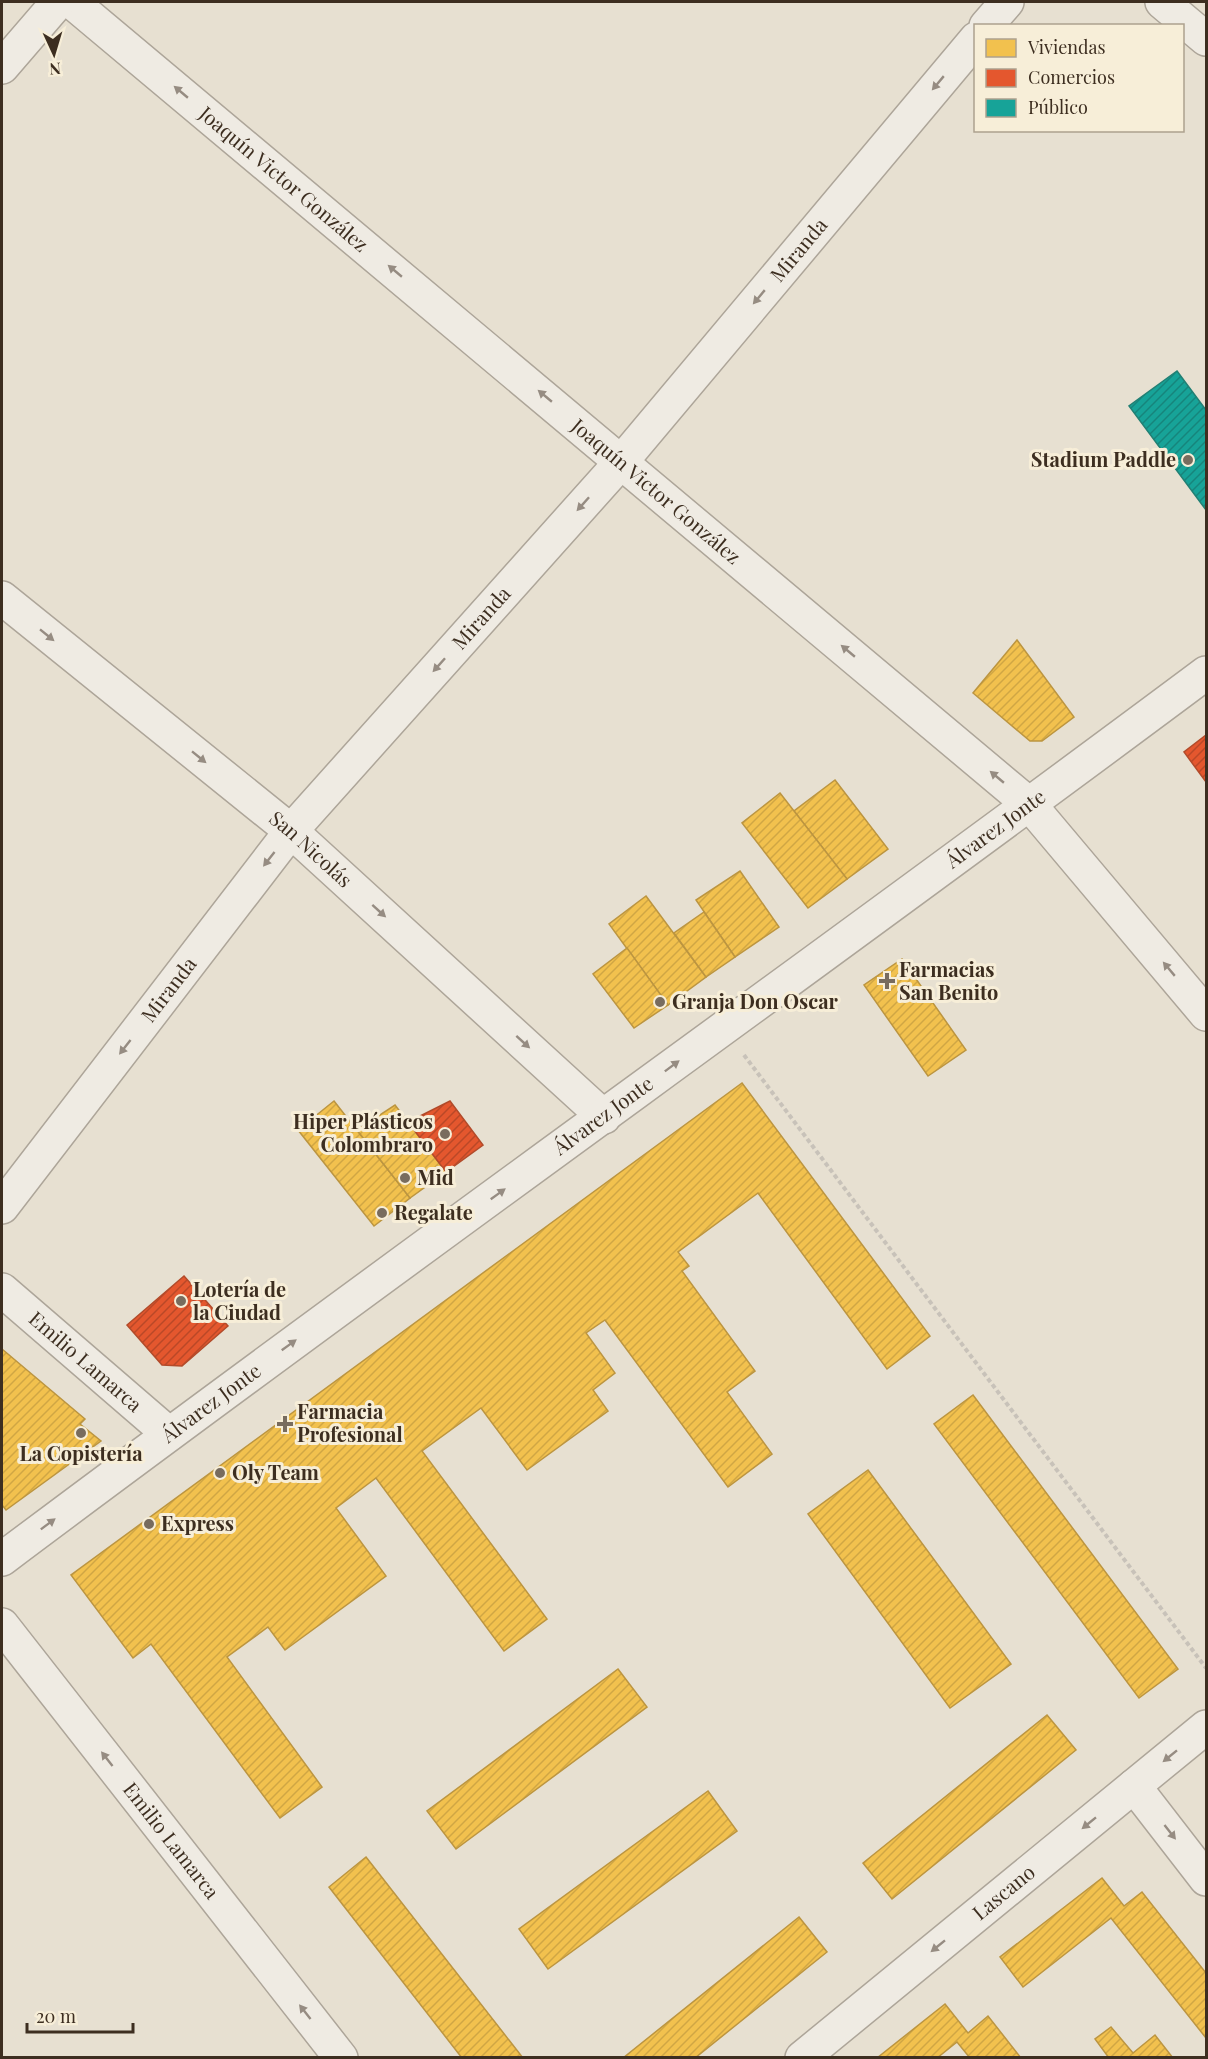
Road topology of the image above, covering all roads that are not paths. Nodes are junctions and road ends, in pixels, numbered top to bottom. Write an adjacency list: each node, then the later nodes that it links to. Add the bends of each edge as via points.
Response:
1 (58, 2): 8 (street)
2 (72, 2): 9 (street, Joaquín Victor González, one-way to 2)
3 (1007, 2): 5 (street)
4 (1162, 2): 6 (street)
5 (989, 24)
6 (1206, 39)
7 (974, 40): 9 (street, Miranda, one-way to 9)
8 (2, 67)
9 (622, 461): 12 (street, Joaquín Victor González, one-way to 9); 13 (street, Miranda, one-way to 13)
10 (2, 598): 13 (street, San Nicolás, one-way to 13)
11 (1206, 673): 12 (street, Álvarez Jonte)
12 (1030, 805): 14 (street, Joaquín Victor González, one-way to 12); 15 (street, Álvarez Jonte, one-way to 12)
13 (291, 831): 15 (street, San Nicolás, one-way to 15); 16 (street, Miranda, one-way to 16)
14 (1206, 1014)
15 (604, 1117): 18 (street, Álvarez Jonte, one-way to 15)
16 (2, 1207)
17 (2, 1290): 18 (street, Emilio Lamarca)
18 (169, 1434): 19 (street, Álvarez Jonte, one-way to 18)
19 (2, 1559)
20 (2, 1625): 24 (street, Emilio Lamarca, one-way to 20)
21 (1206, 1727): 22 (street, Lascano, one-way to 22)
22 (1134, 1786): 23 (street, one-way to 23); 25 (street, Lascano, one-way to 25)
23 (1206, 1879)
24 (341, 2058)
25 (802, 2058)

